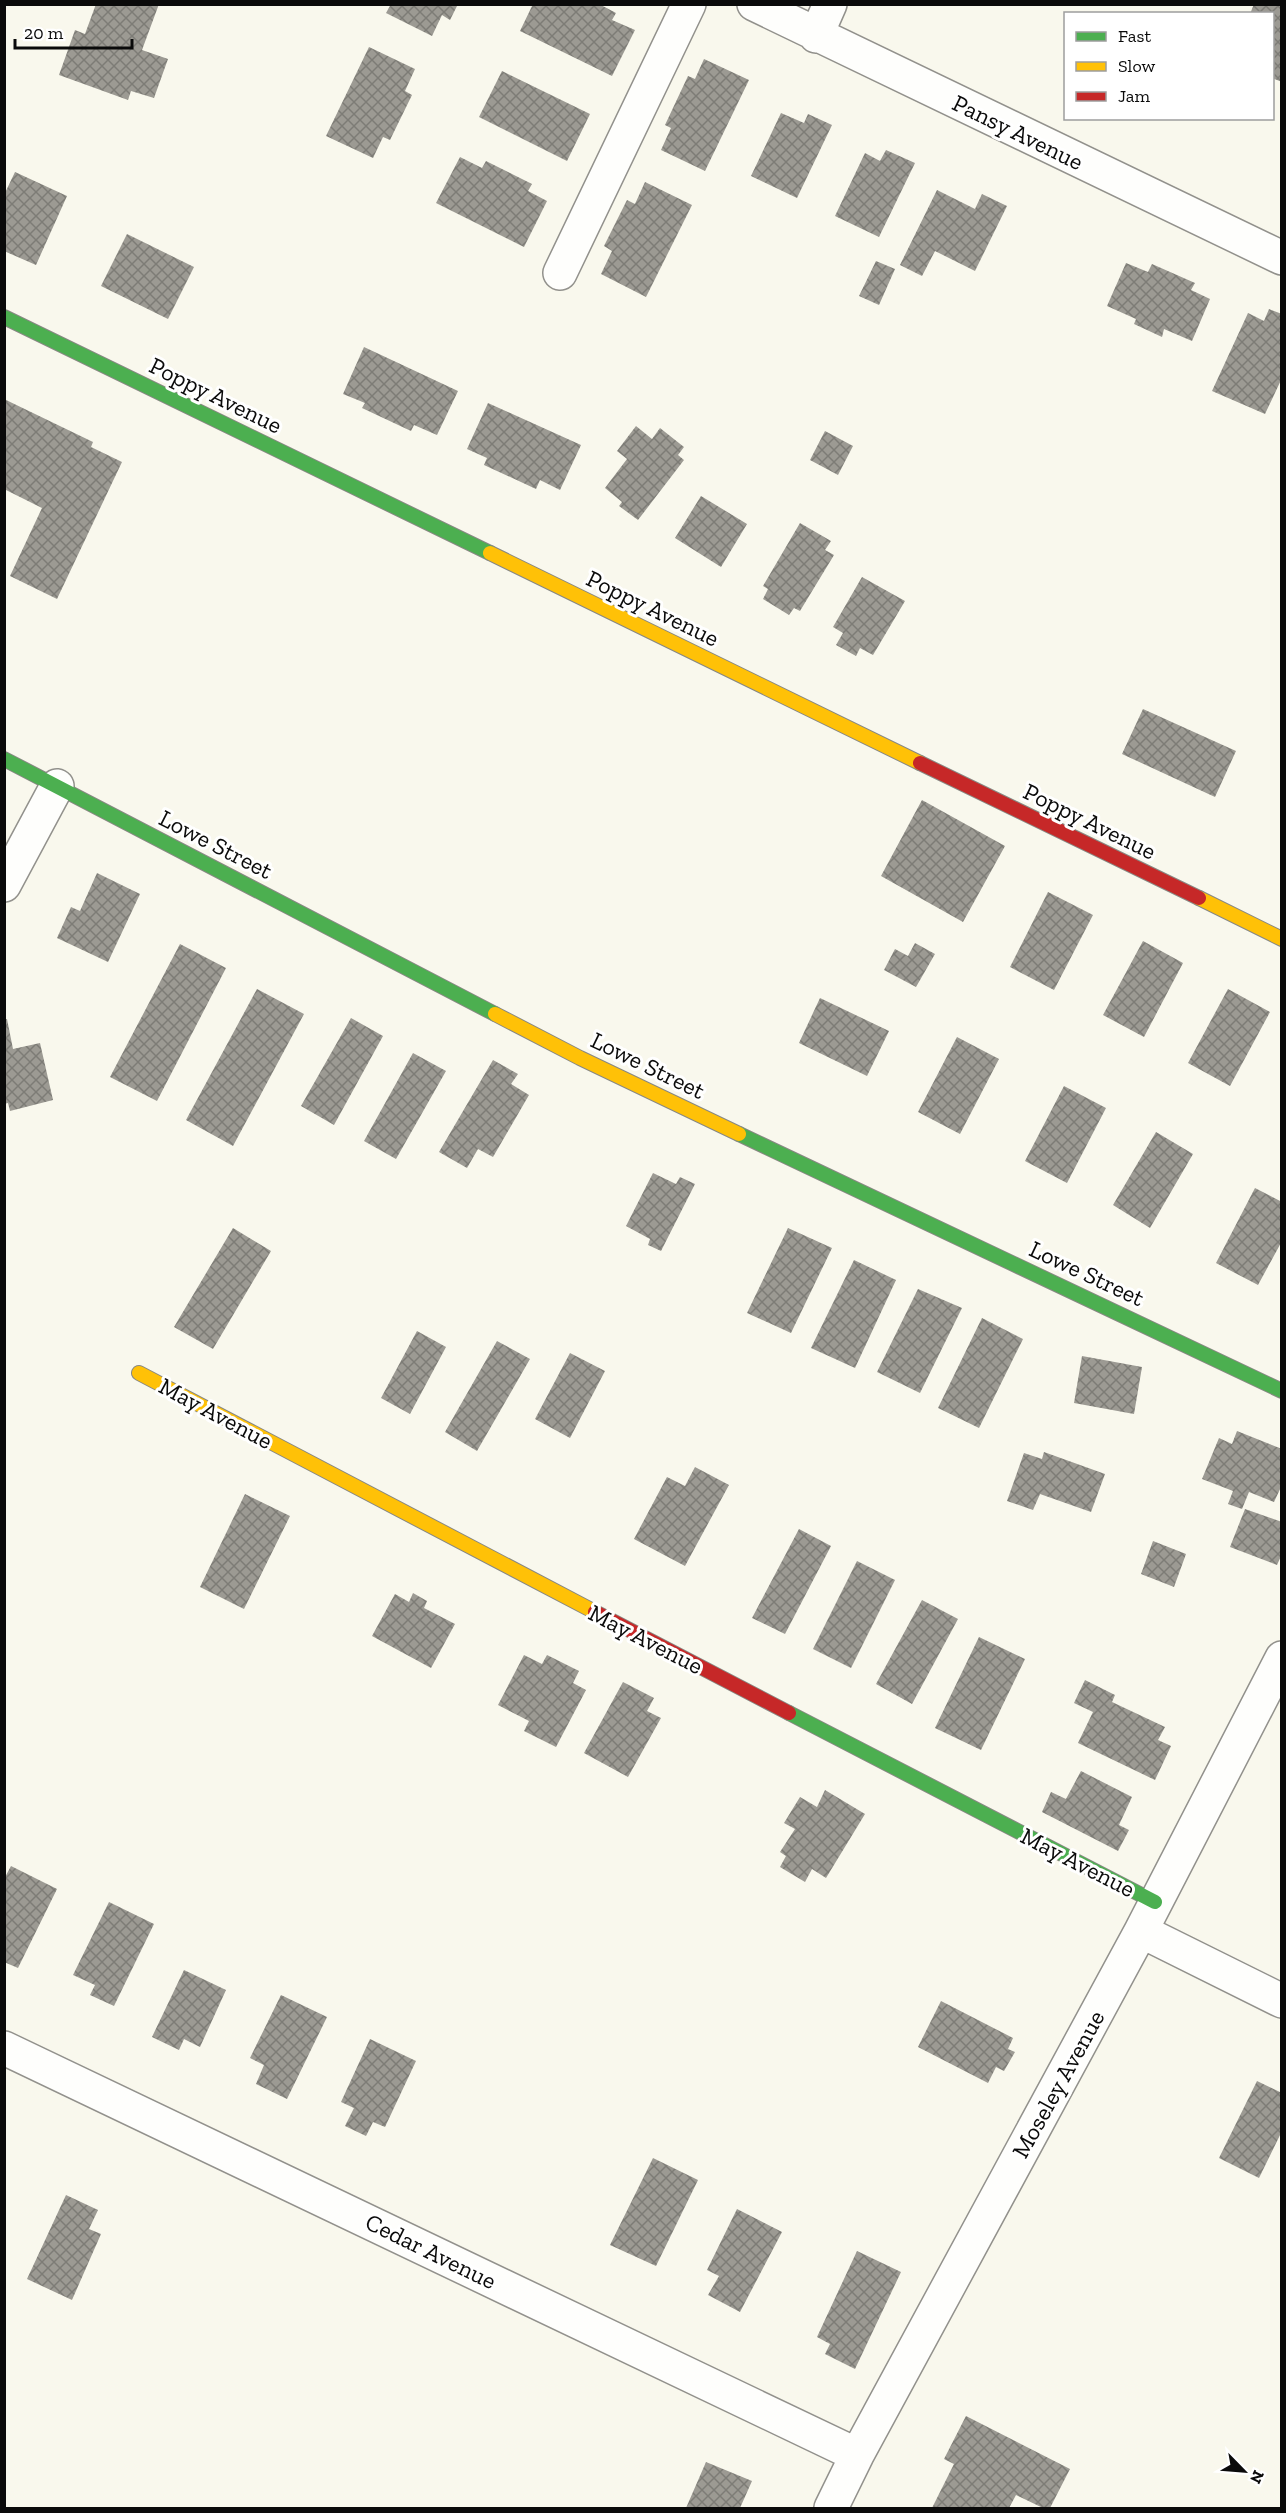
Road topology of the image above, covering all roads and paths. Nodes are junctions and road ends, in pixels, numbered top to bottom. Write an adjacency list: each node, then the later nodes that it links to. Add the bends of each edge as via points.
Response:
1 (689, 4): 6 (street)
2 (754, 4): 4 (street, Pansy Avenue)
3 (830, 4): 4 (street)
4 (816, 36): 5 (street, Pansy Avenue)
5 (1281, 258)
6 (560, 273)
7 (4, 317): 11 (street, Poppy Avenue)
8 (4, 759): 9 (street, Lowe Street)
9 (57, 786): 10 (street); 13 (street, Lowe Street, via 580,1058)
10 (4, 885)
11 (1281, 939)
12 (139, 1373): 15 (street, May Avenue, via 631,1631)
13 (1281, 1391)
14 (1281, 1658): 15 (street, Moseley Avenue)
15 (1148, 1917): 16 (street, May Avenue); 18 (street, Moseley Avenue)
16 (1281, 2001)
17 (4, 2048): 18 (street, Cedar Avenue)
18 (857, 2455): 19 (street, Moseley Avenue)
19 (831, 2508)

